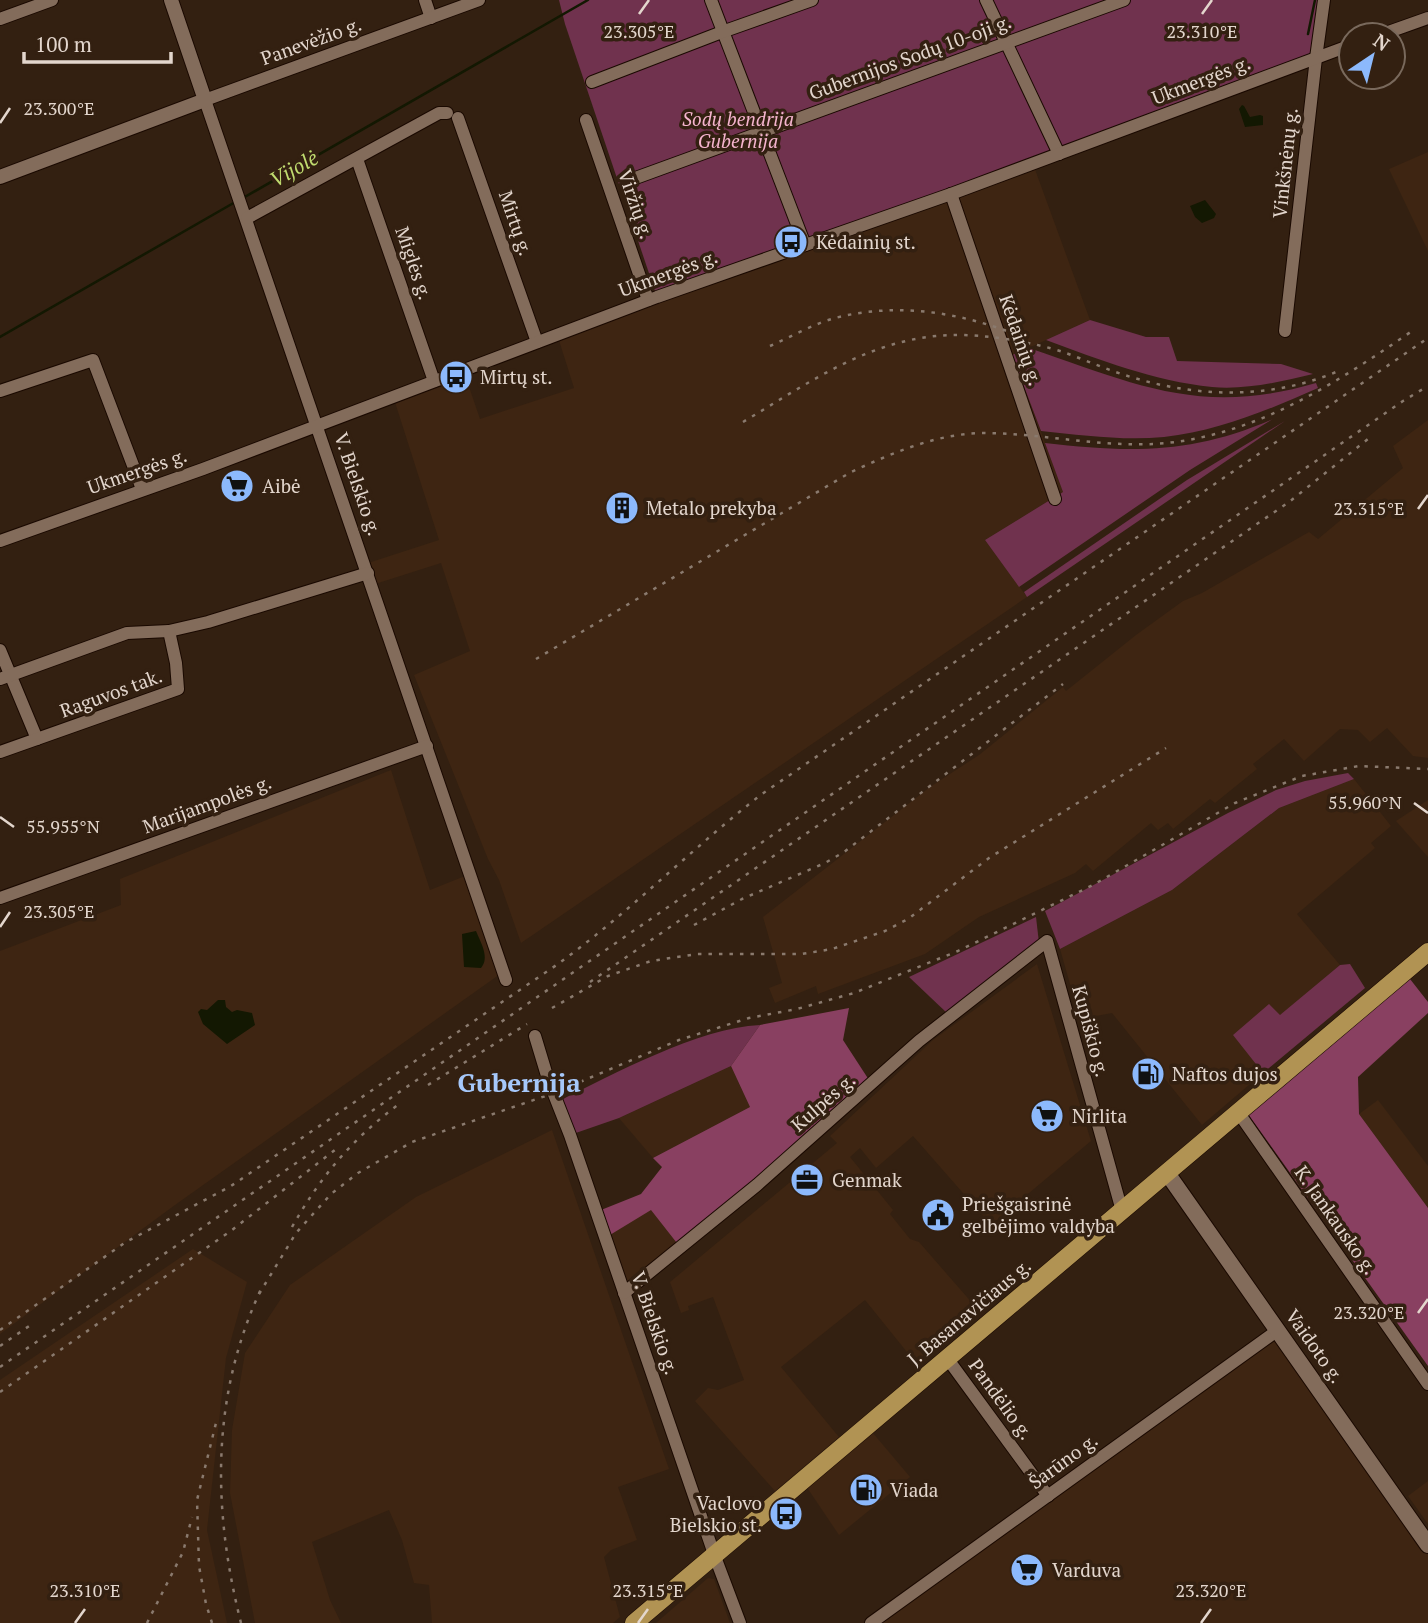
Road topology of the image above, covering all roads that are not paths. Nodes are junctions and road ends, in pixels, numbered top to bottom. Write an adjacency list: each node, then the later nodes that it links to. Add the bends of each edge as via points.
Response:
1 (52, 0): 12 (street)
2 (171, 0): 19 (street, V. Bielskio g.)
3 (425, 0): 10 (street)
4 (479, 0): 10 (street, Panevėžio g.)
5 (710, 0): 14 (street)
6 (812, 0): 14 (street)
7 (986, 0): 15 (street)
8 (1124, 0): 15 (street, Gubernijos Sodų 10-oji g.)
9 (1324, 0): 17 (street, Vinkšnėnų g.)
10 (431, 18): 19 (street, Panevėžio g.)
11 (1428, 18): 13 (street)
12 (0, 19)
13 (1407, 25)
14 (722, 32): 18 (street); 21 (street)
15 (1008, 42): 21 (street, Gubernijos Sodų 10-oji g.); 22 (street)
16 (1337, 50): 17 (street, Ukmergės g.)
17 (1315, 58): 22 (street, Ukmergės g.); 30 (street, Vinkšnėnų g.)
18 (592, 82)
19 (205, 100): 24 (street, Panevėžio g.); 27 (street, V. Bielskio g.)
20 (586, 120): 29 (street, Viržių g.)
21 (760, 133): 25 (street, Gubernijos Sodų 10-oji g.); 28 (street)
22 (1059, 154): 26 (street, Ukmergės g.)
23 (357, 159): 27 (street); 31 (street, Mirtų g., via 448,115); 32 (street, Miglės g.)
24 (0, 177)
25 (631, 180)
26 (951, 194): 28 (street, Ukmergės g.); 36 (street, Kėdainių g.)
27 (243, 207): 34 (street, V. Bielskio g.)
28 (805, 245): 29 (street, Ukmergės g.)
29 (648, 300): 31 (street, Ukmergės g.)
30 (1285, 331)
31 (537, 342): 32 (street, Ukmergės g.)
32 (434, 381): 34 (street, Ukmergės g.)
33 (0, 391): 35 (street, via 93,360)
34 (317, 424): 35 (street, Ukmergės g.); 38 (street, V. Bielskio g.)
35 (142, 489): 37 (street, Ukmergės g.)
36 (1055, 499)
37 (0, 541)
38 (368, 573): 39 (street); 43 (street, V. Bielskio g.)
39 (169, 631): 41 (street, via 127,633); 42 (street, Raguvos tak., via 178,689)
40 (0, 650): 41 (street)
41 (5, 677): 42 (street)
42 (37, 739): 44 (street, Raguvos tak.)
43 (427, 746): 45 (street, Marijampolės g.); 48 (street, V. Bielskio g.)
44 (0, 752)
45 (0, 898)
46 (1047, 941): 52 (street, Kupiškio g.); 53 (street, Kulpės g., via 919,1041 757,1185)
47 (1428, 952): 50 (main road, J. Basanavičiaus g.)
48 (506, 980)
49 (535, 1036): 53 (street, V. Bielskio g.)
50 (1238, 1112): 51 (main road, J. Basanavičiaus g.); 56 (street, K. Jankausko g.)
51 (1167, 1173): 52 (main road, J. Basanavičiaus g.); 54 (main road, Vaidoto g.)
52 (1122, 1211): 55 (main road, J. Basanavičiaus g.)
53 (624, 1293): 59 (street, V. Bielskio g.)
54 (1278, 1330): 57 (street, Šarūno g.); 58 (main road, Vaidoto g.)
55 (947, 1358): 57 (street, Pandėlio g.); 59 (main road, J. Basanavičiaus g.)
56 (1428, 1384)
57 (1048, 1496): 62 (street, Šarūno g.)
58 (1428, 1545)
59 (714, 1554): 60 (main road, J. Basanavičiaus g.); 61 (street, V. Bielskio g.)
60 (634, 1623)
61 (740, 1623)
62 (870, 1623)

